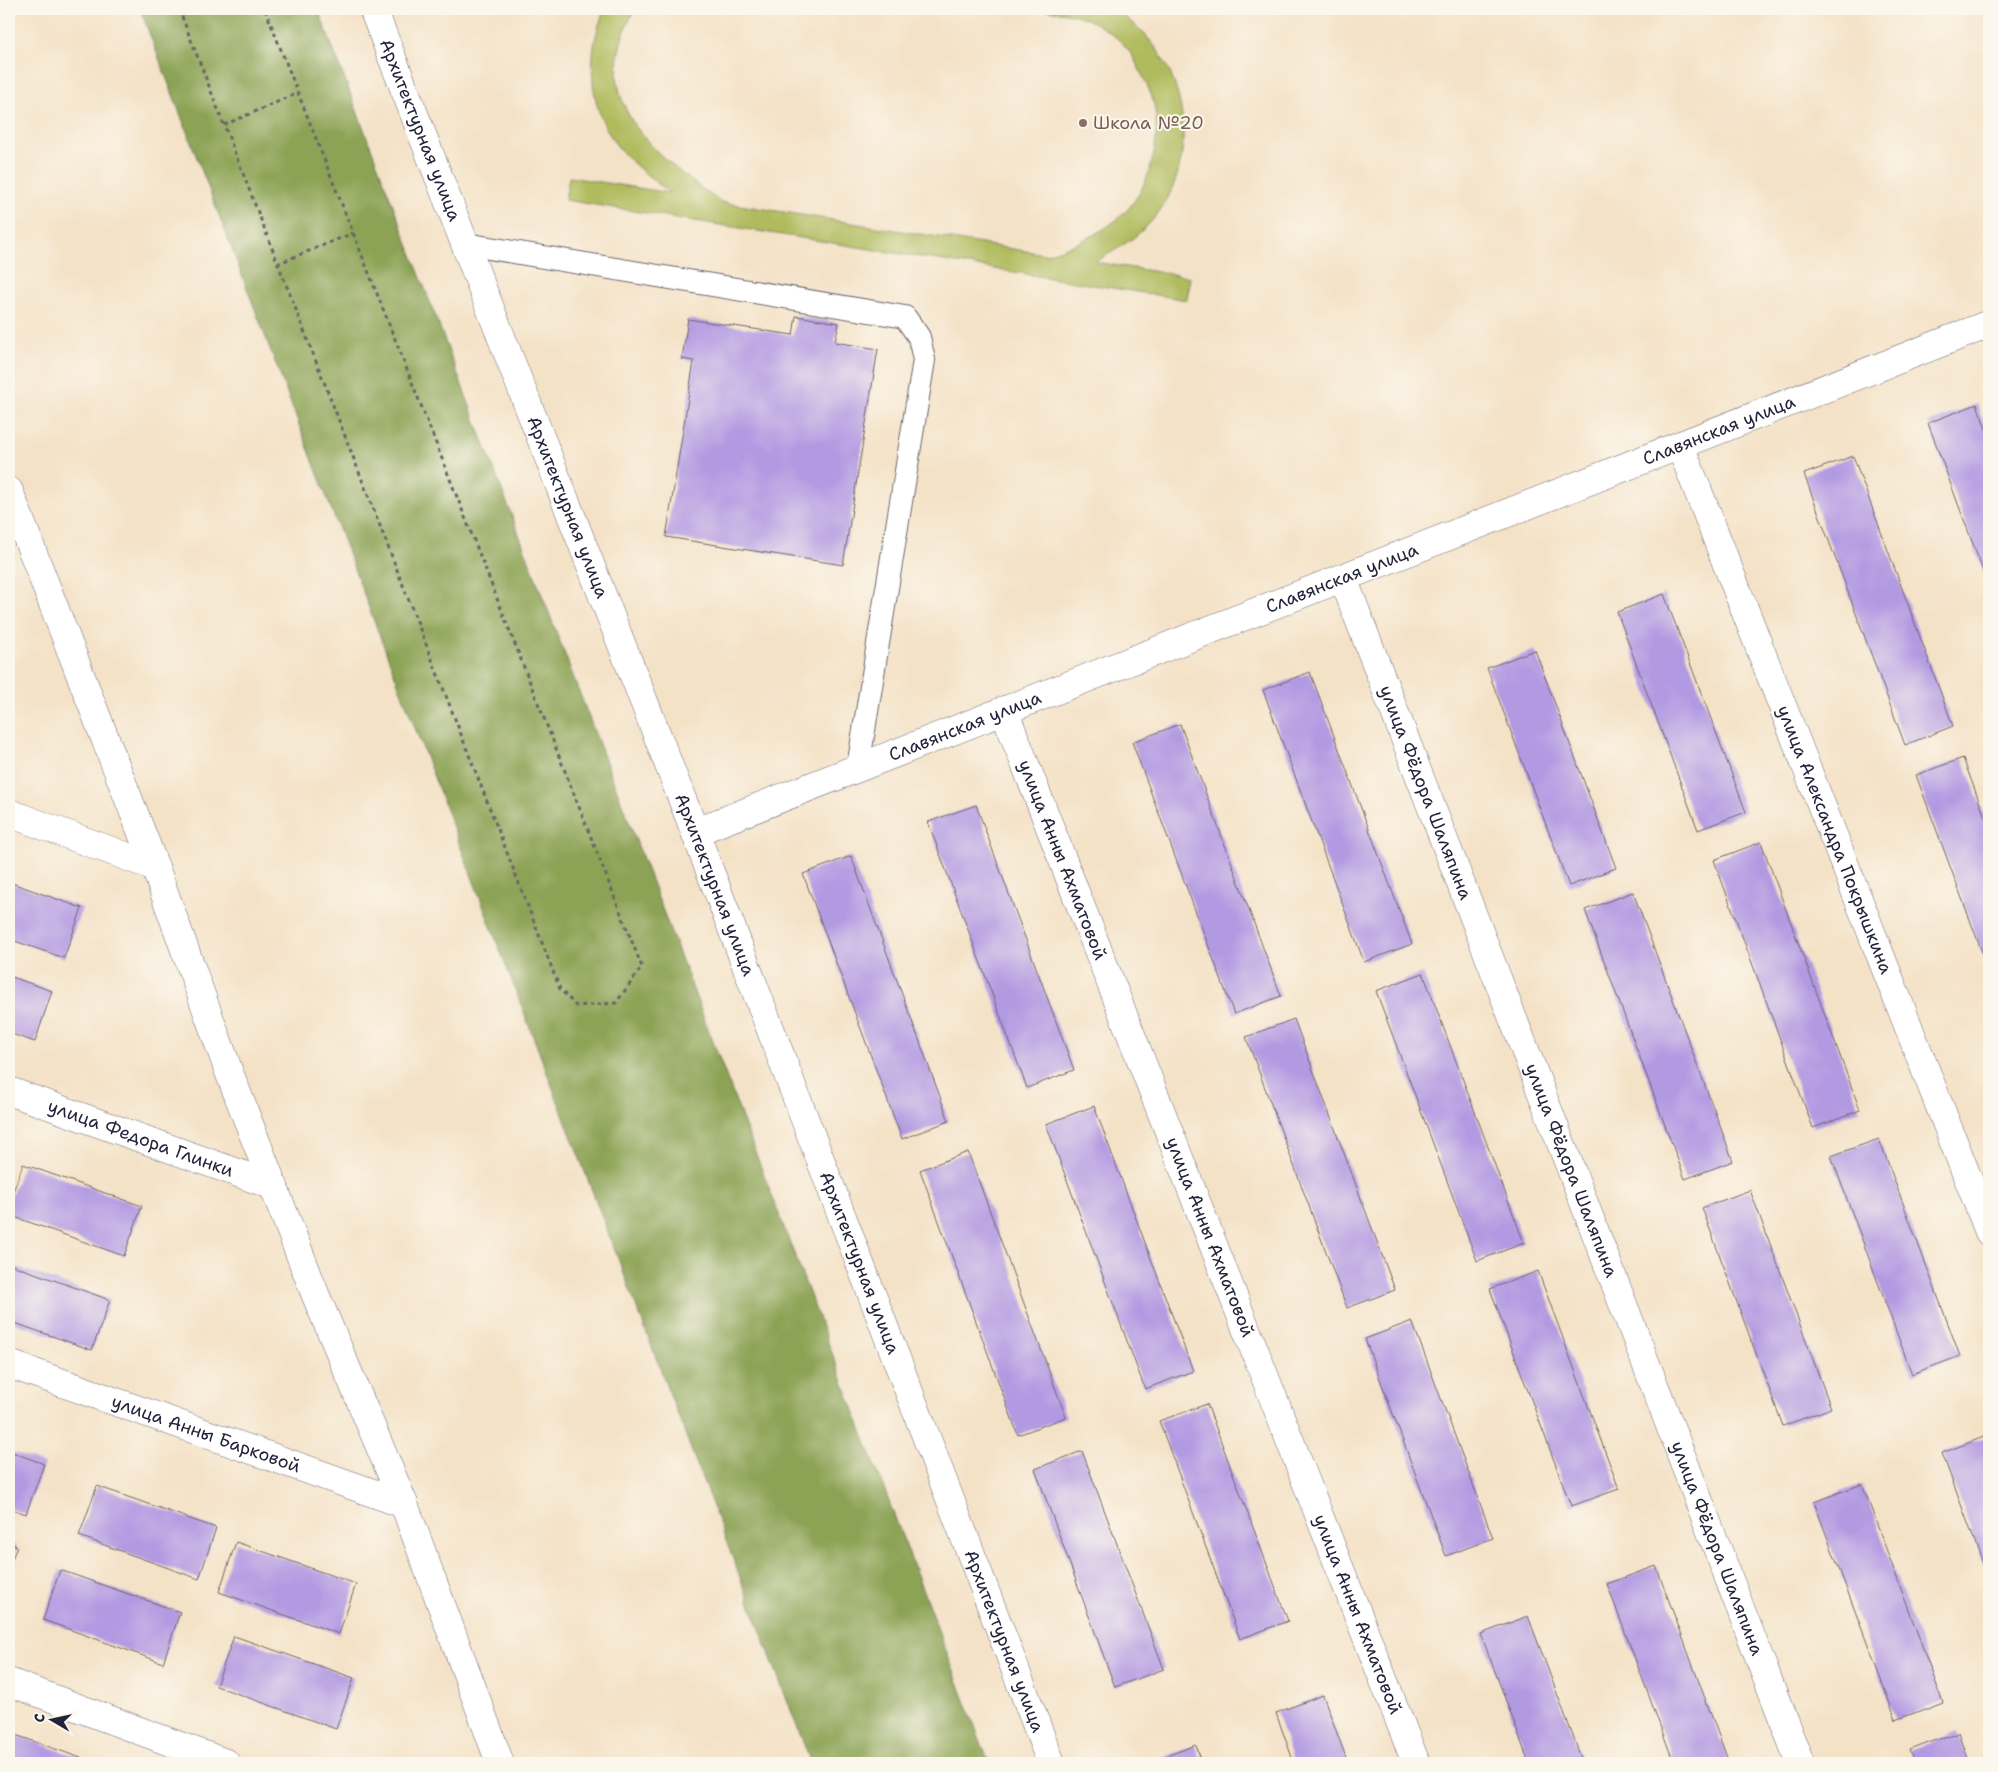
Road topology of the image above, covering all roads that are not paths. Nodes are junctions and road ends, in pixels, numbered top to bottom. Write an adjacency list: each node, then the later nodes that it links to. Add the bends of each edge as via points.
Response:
1 (373, 9): 2 (street, Архитектурная улица)
2 (465, 244): 9 (lane, via 906,317 919,337 924,360); 11 (street, Архитектурная улица)
3 (1989, 324): 4 (street, Славянская улица)
4 (1680, 446): 7 (street, Славянская улица); 15 (street, улица Александра Покрышкина)
5 (9, 491): 6 (street)
6 (17, 534): 12 (street)
7 (1342, 578): 8 (street, Славянская улица); 23 (street, улица Фёдора Шаляпина)
8 (1004, 710): 9 (street, Славянская улица); 22 (street, улица Анны Ахматовой)
9 (858, 767): 11 (street, Славянская улица)
10 (9, 813): 12 (street)
11 (694, 832): 21 (street, Архитектурная улица)
12 (156, 867): 14 (street, via 228,1072)
13 (9, 1091): 14 (street, улица Федора Глинки)
14 (274, 1186): 17 (street, via 316,1296)
15 (1989, 1232)
16 (9, 1364): 17 (street, улица Анны Барковой)
17 (404, 1504): 20 (street)
18 (9, 1682): 19 (street)
19 (226, 1763)
20 (500, 1763)
21 (1051, 1763)
22 (1416, 1763)
23 (1800, 1763)

